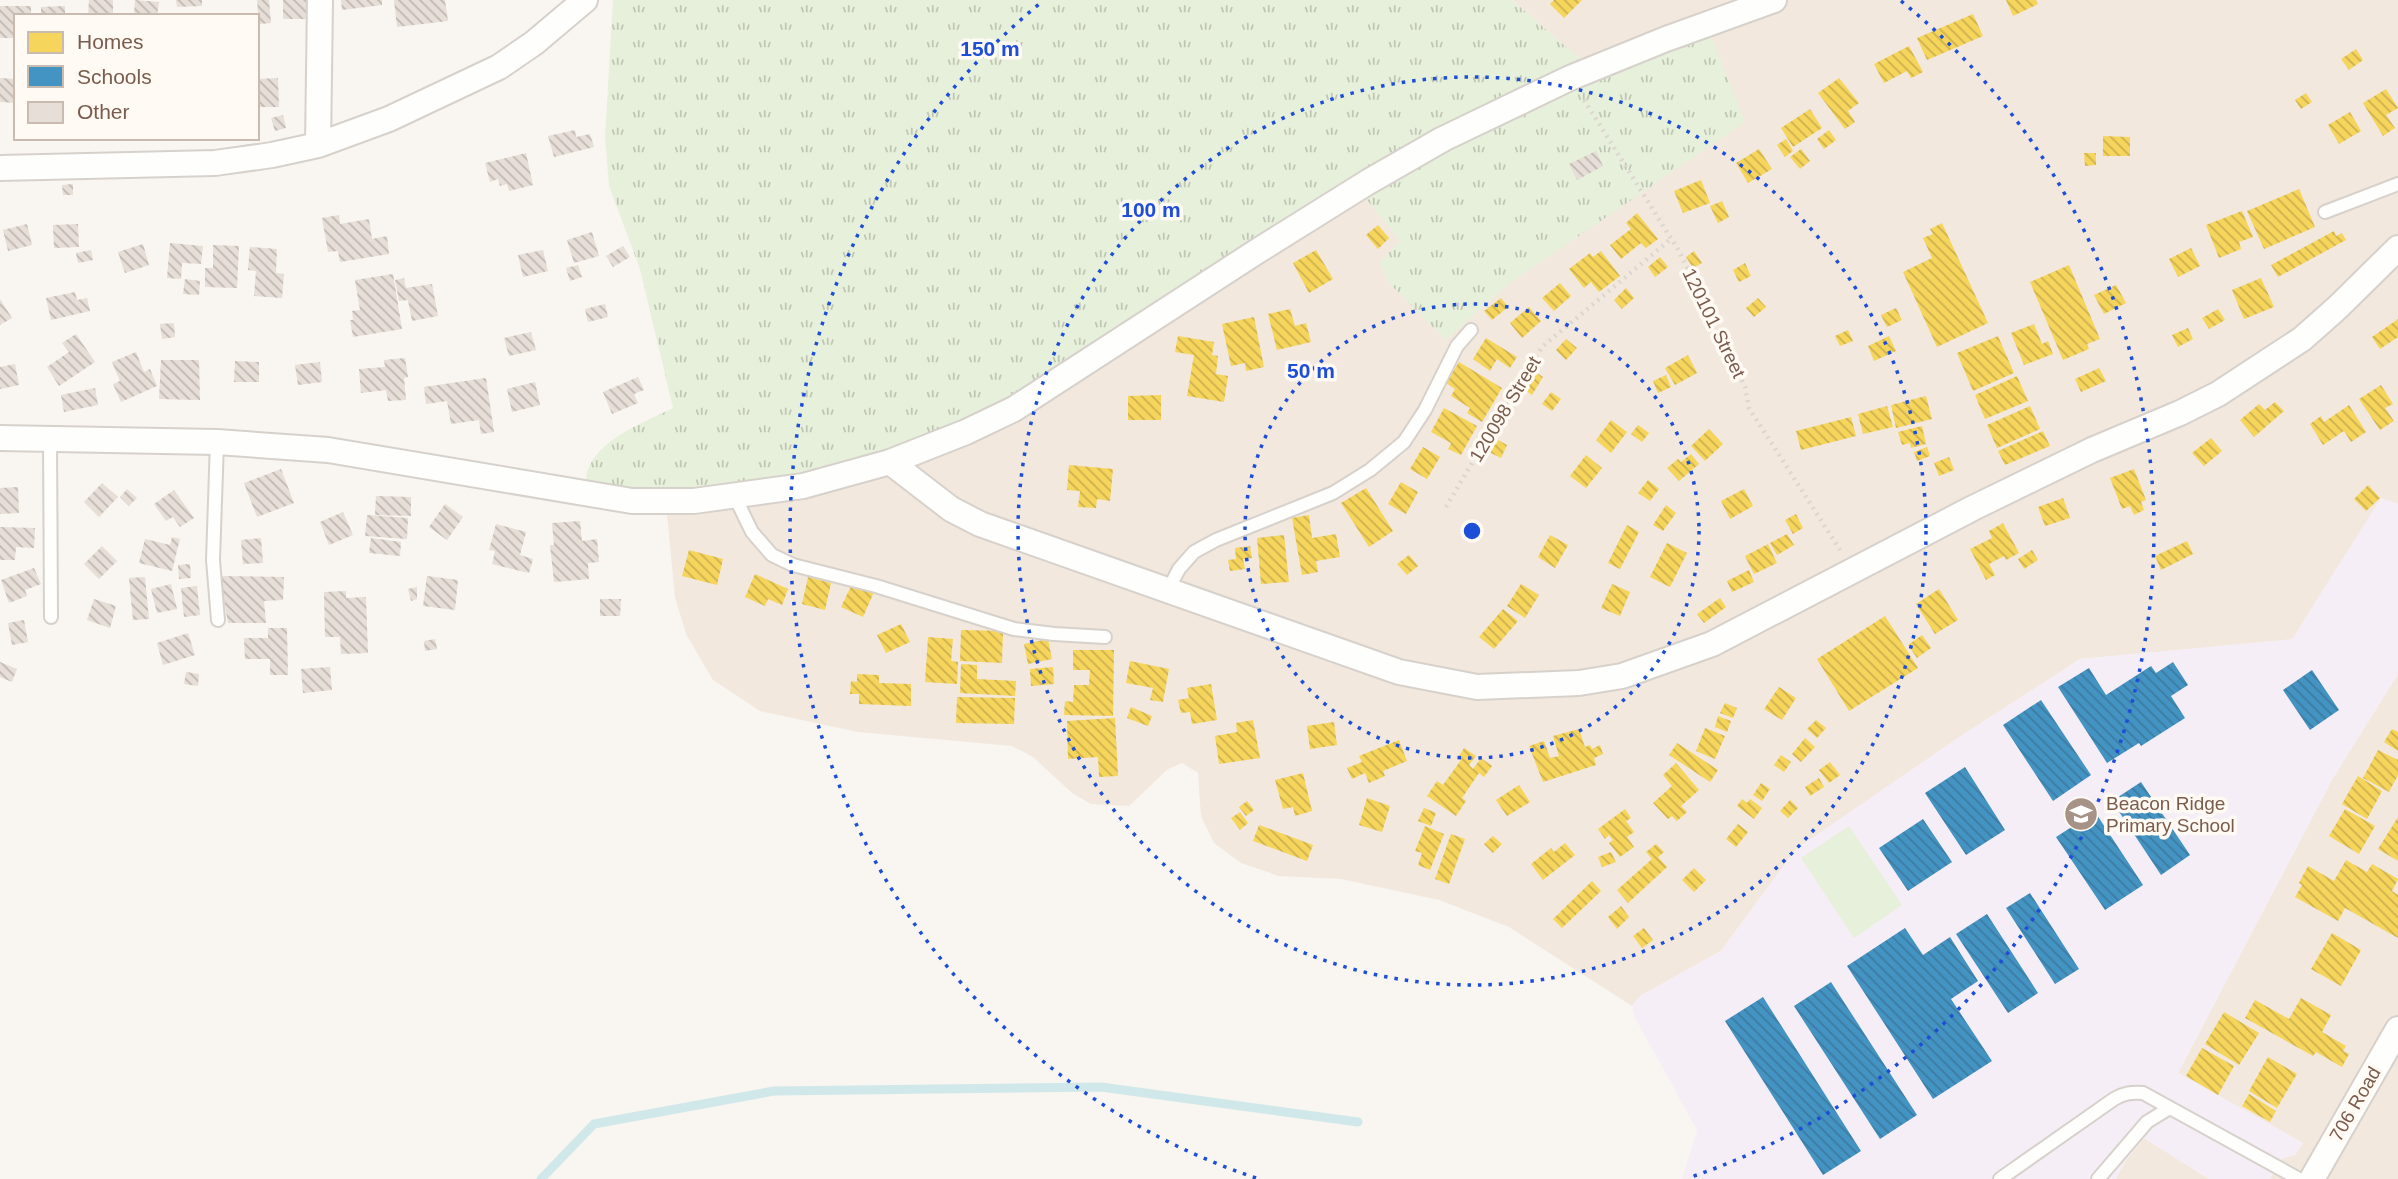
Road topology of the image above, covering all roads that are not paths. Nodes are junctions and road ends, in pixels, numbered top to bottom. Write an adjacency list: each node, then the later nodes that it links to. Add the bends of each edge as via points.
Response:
1 (320, 0): 4 (street)
2 (585, 0): 4 (street, via 499,67 389,119)
3 (1774, 0): 13 (street, via 1570,78 1443,139 1256,252 1014,410)
4 (318, 145): 5 (street, via 215,163)
5 (0, 168)
6 (2398, 184): 7 (lane)
7 (2325, 212)
8 (2397, 251): 15 (street, via 2302,338 2218,394 2092,450 1712,644 1622,676 1579,683 1477,687 1399,672)
9 (1471, 330): 15 (lane, via 1457,346 1404,442 1333,493 1194,552)
10 (0, 438): 11 (street)
11 (50, 439): 12 (street); 16 (lane)
12 (217, 442): 14 (street, via 328,450 632,501); 17 (lane, via 214,561)
13 (890, 462): 14 (street, via 803,486); 15 (street, via 951,509 980,524)
14 (735, 497): 18 (lane, via 752,532 772,555 793,565 1014,629)
15 (1167, 592)
16 (51, 617)
17 (218, 620)
18 (1105, 637)
19 (2398, 1029): 24 (street, 706 Road)
20 (2168, 1108): 21 (lane, via 2143,1093 2123,1094); 22 (lane, via 2147,1122); 23 (lane)
21 (2000, 1179)
22 (2098, 1179)
23 (2299, 1179)
24 (2312, 1179)

